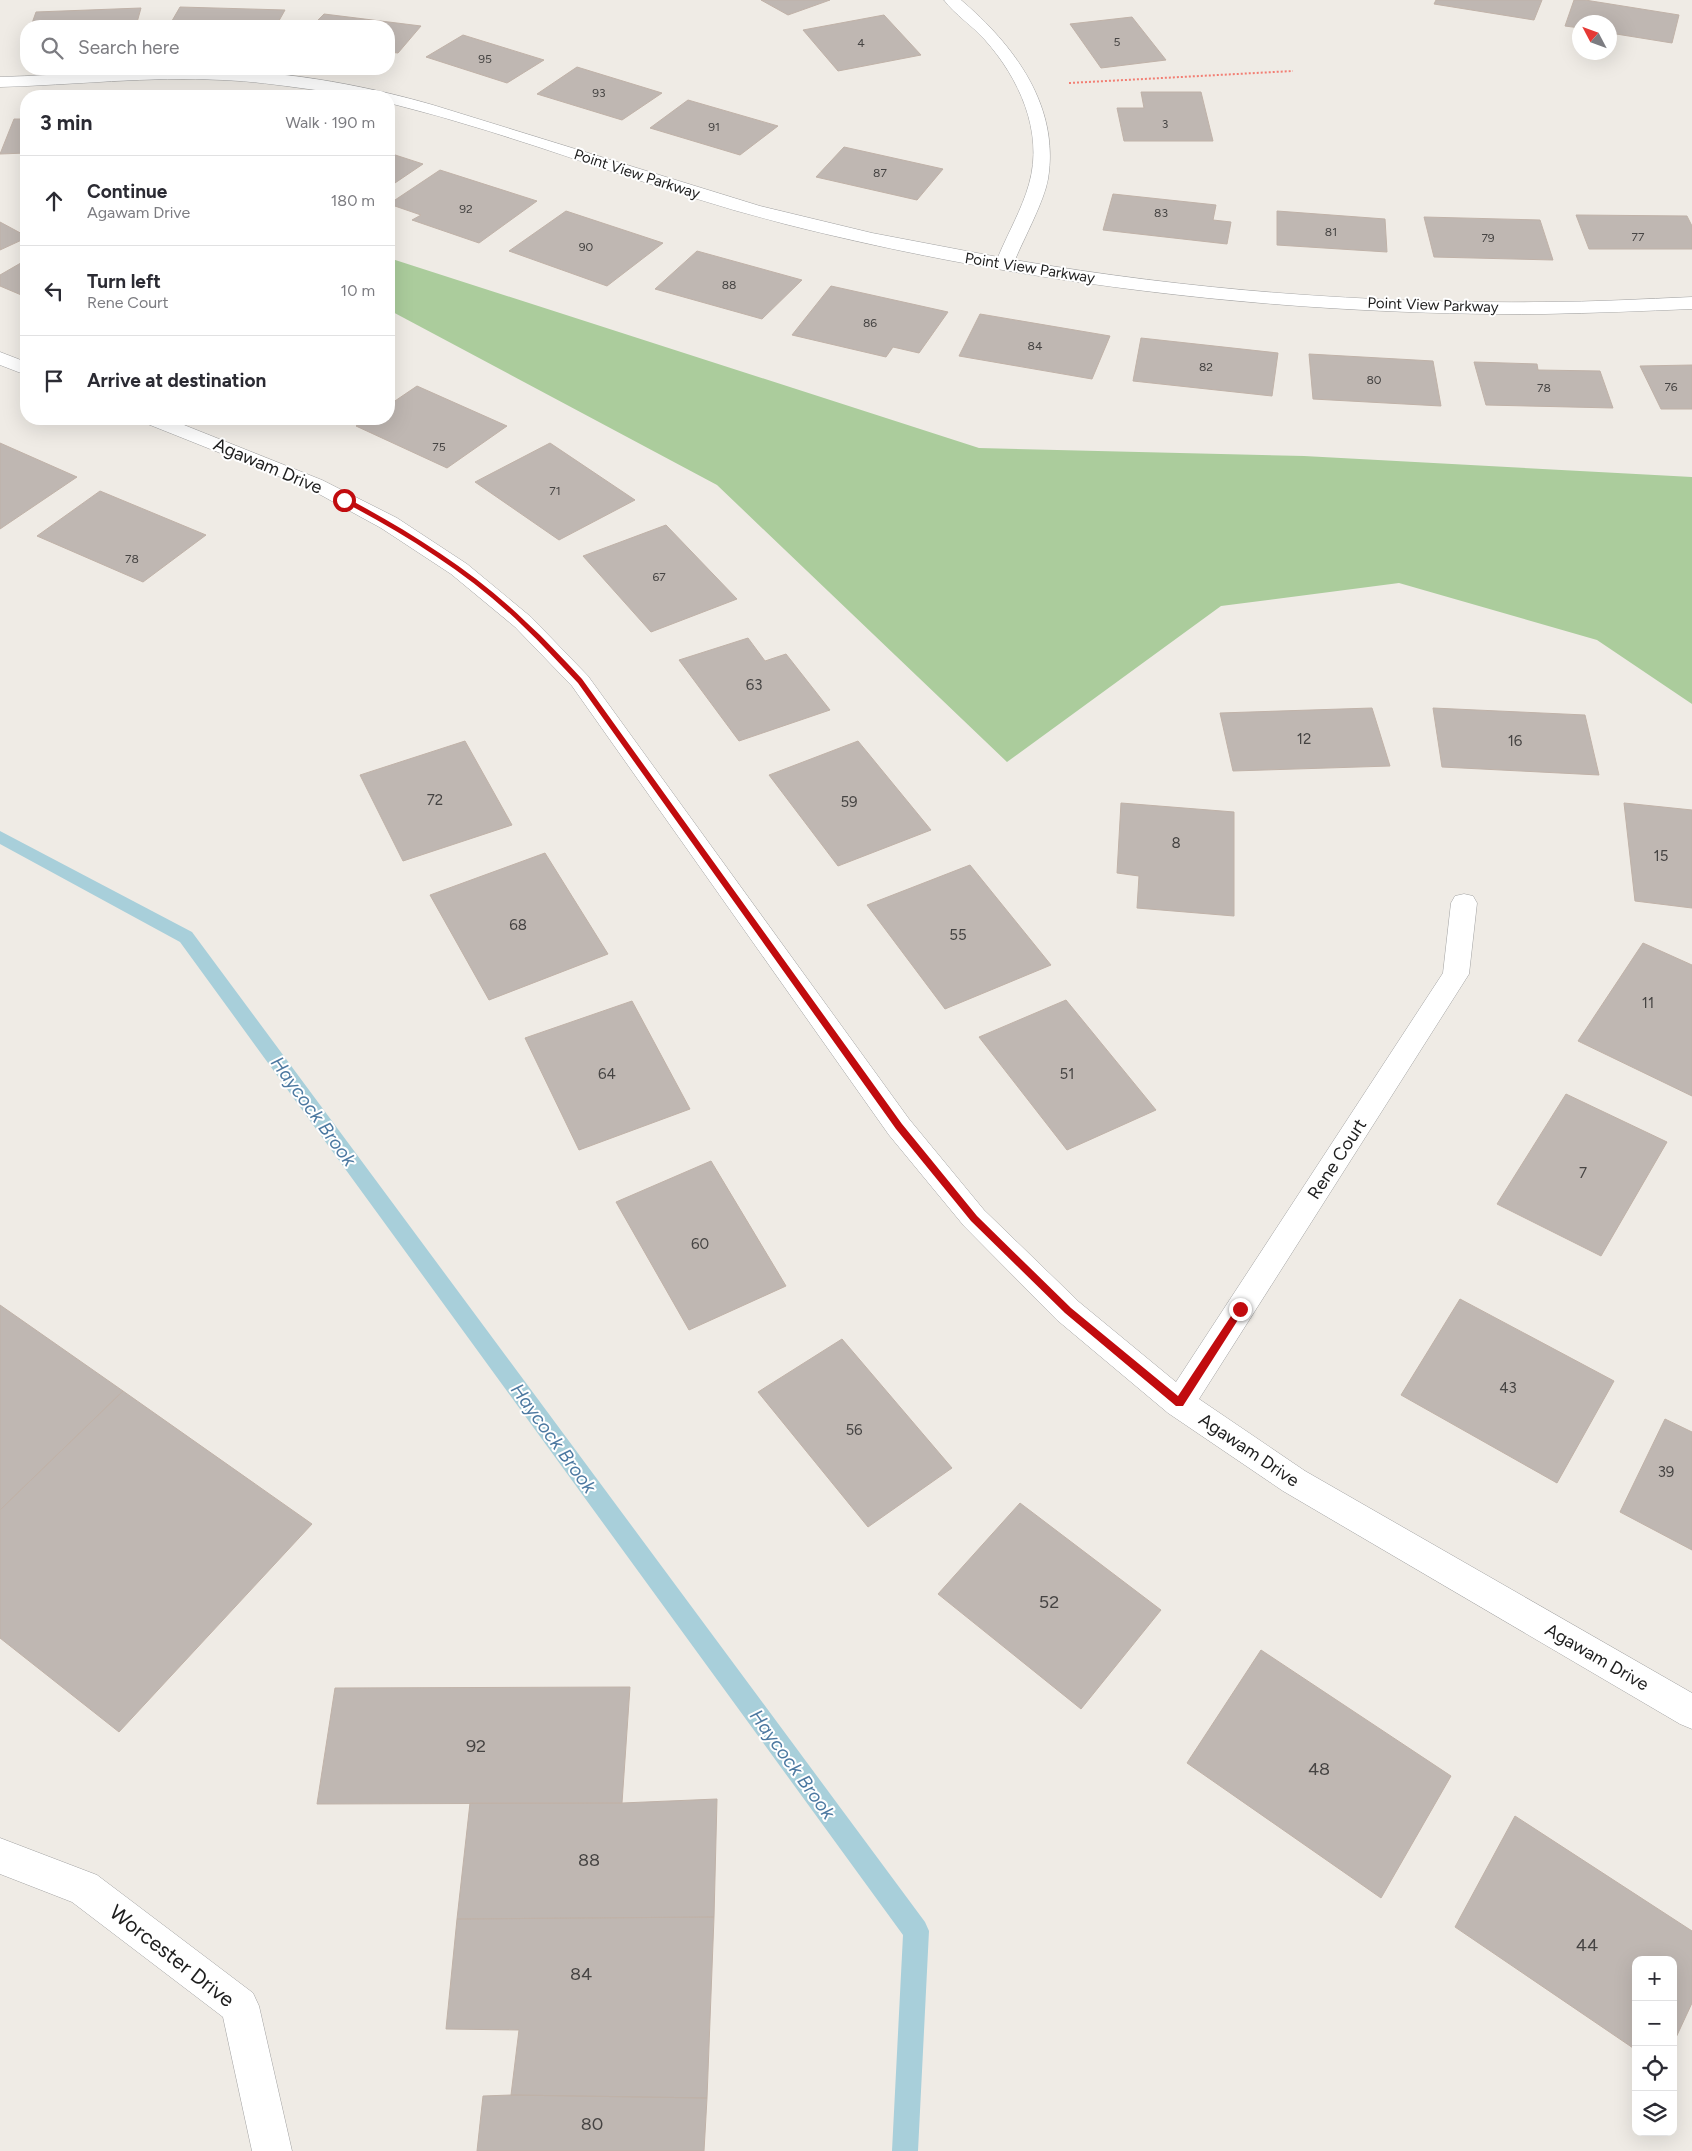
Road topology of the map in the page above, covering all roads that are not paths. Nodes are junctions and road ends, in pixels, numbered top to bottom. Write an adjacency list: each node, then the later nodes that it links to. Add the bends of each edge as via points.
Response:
1 (952, 0): 7 (street, via 999,44 1022,77 1036,111 1043,146 1039,181)
2 (150, 75): 4 (street)
3 (232, 75): 5 (street, via 292,80)
4 (0, 82)
5 (347, 90)
6 (395, 100): 7 (street, Point View Parkway, via 708,198 792,220)
7 (1004, 264): 8 (street, Point View Parkway, via 1169,288 1294,300 1543,308)
8 (1692, 303)
9 (0, 358): 10 (street)
10 (20, 366)
11 (167, 425): 13 (street, Agawam Drive, via 315,484 389,523 459,569 523,622 580,681 899,1127 974,1218 1068,1311)
12 (1464, 903): 13 (street, Rene Court, via 1456,974)
13 (1179, 1403): 14 (street, Agawam Drive, via 1294,1481)
14 (1692, 1712)
15 (0, 1856): 16 (street, Worcester Drive, via 84,1888 240,2006)
16 (272, 2151)

